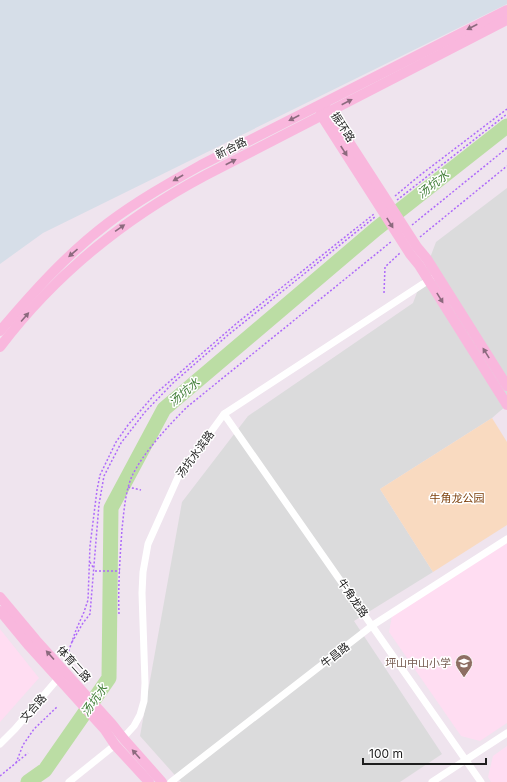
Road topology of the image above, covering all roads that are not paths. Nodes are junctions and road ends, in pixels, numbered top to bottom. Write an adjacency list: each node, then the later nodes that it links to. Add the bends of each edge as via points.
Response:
1 (507, 10): 3 (street, 新合路, one-way to 3)
2 (507, 20): 4 (street, 新合路, one-way to 2)
3 (320, 104): 4 (street, 振环路); 6 (street, 新合路, one-way to 6, via 201,165 132,206 65,260)
4 (325, 113): 5 (street, 振环路); 7 (street, 新合路, one-way to 4, via 49,290 114,232 183,187)
5 (433, 278): 8 (street, 振环路, one-way to 5); 9 (street, 振环路, one-way to 9); 10 (street, 汤坑水滨路)
6 (0, 330)
7 (0, 347)
8 (507, 386)
9 (507, 405)
10 (224, 414): 14 (street, 牛角龙路); 17 (street, 汤坑水滨路, via 178,477 148,544 142,593 144,701 134,726)
11 (507, 539): 14 (street, 牛昌路)
12 (0, 597): 15 (street, 体育二路, one-way to 12)
13 (0, 611): 15 (street, 体育二路)
14 (373, 626): 19 (street, 牛角龙路); 23 (street, 牛昌路)
15 (62, 670): 17 (street, 体育二路); 18 (street, 文合路)
16 (507, 733): 19 (street)
17 (119, 742): 20 (street, 汤坑水滨路); 21 (street, 体育二路); 22 (street, 体育二路, one-way to 17)
18 (0, 744)
19 (466, 759): 24 (street); 25 (street, 牛角龙路)
20 (69, 782)
21 (149, 782)
22 (162, 782)
23 (171, 782)
24 (432, 782)
25 (481, 782)

